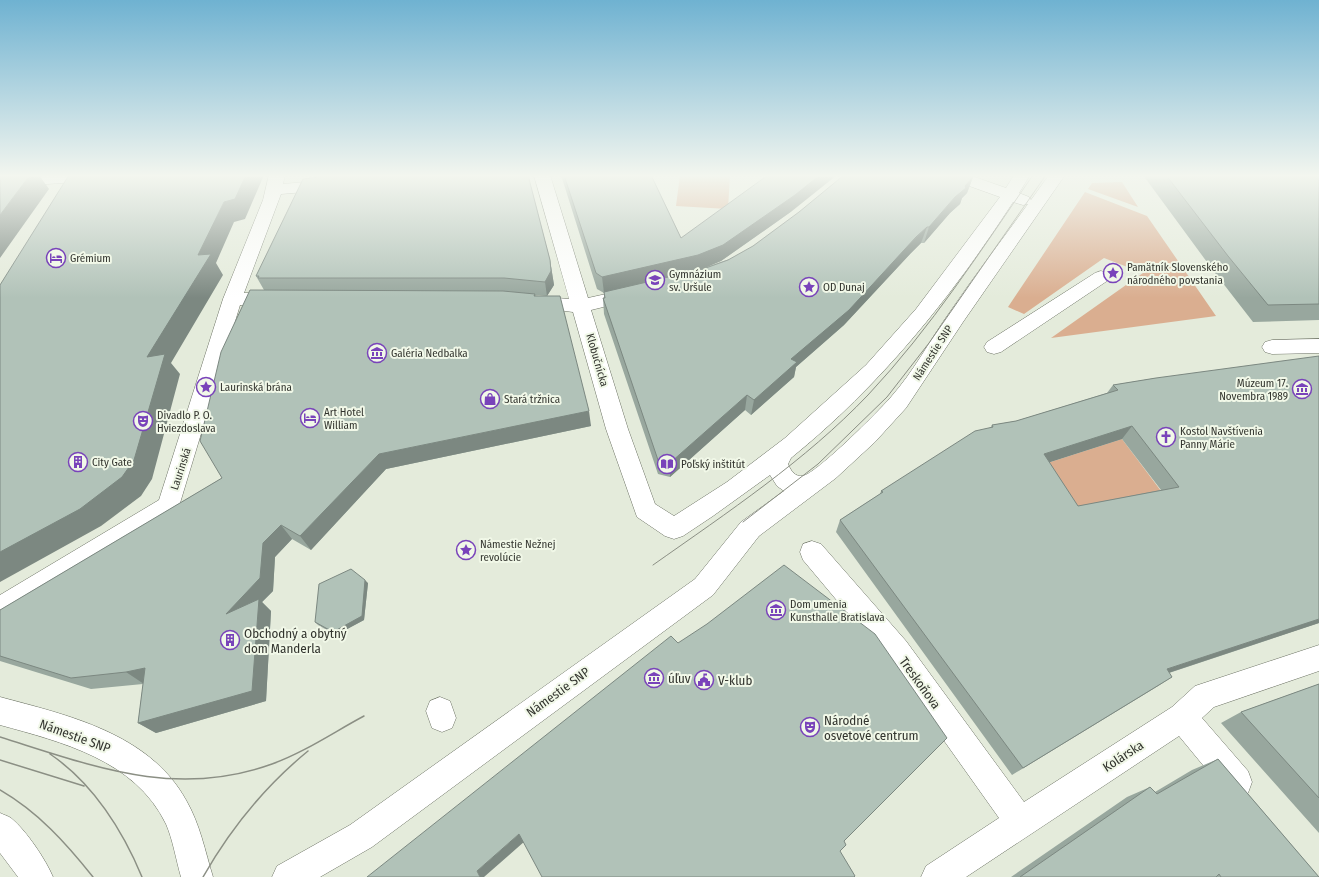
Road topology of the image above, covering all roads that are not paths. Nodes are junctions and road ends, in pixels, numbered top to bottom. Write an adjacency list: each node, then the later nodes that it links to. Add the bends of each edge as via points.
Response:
1 (263, 216): 7 (street, Laurinská)
2 (554, 216): 10 (street, Klobučnícka)
3 (995, 216): 14 (street, via 897,344 849,395)
4 (1028, 216): 15 (street, Námestie SNP, via 899,402 867,436)
5 (1101, 277): 11 (street)
6 (650, 290): 10 (street)
7 (232, 299): 8 (street); 17 (street, Laurinská, via 169,506)
8 (295, 300)
9 (514, 301): 10 (street)
10 (582, 306): 14 (street, Klobučnícka, via 617,428 645,510 674,529 722,500)
11 (994, 346)
12 (1319, 346): 13 (street)
13 (1272, 347)
14 (781, 455): 15 (street, via 777,464 779,474 785,481 801,487)
15 (810, 484): 26 (street, Námestie SNP, via 750,529 704,587 360,836)
16 (812, 552): 22 (street, Treskoňova, via 896,650)
17 (0, 609)
18 (1319, 658): 20 (street, Kolárska, via 1205,696)
19 (0, 711): 25 (street, Námestie SNP, via 94,740 120,753 142,770 162,791 179,817)
20 (1182, 718): 21 (street); 22 (street, Kolárska)
21 (1254, 801)
22 (1020, 822): 27 (street, Kolárska)
23 (0, 829): 24 (street)
24 (37, 877)
25 (197, 877)
26 (288, 877)
27 (937, 877)

